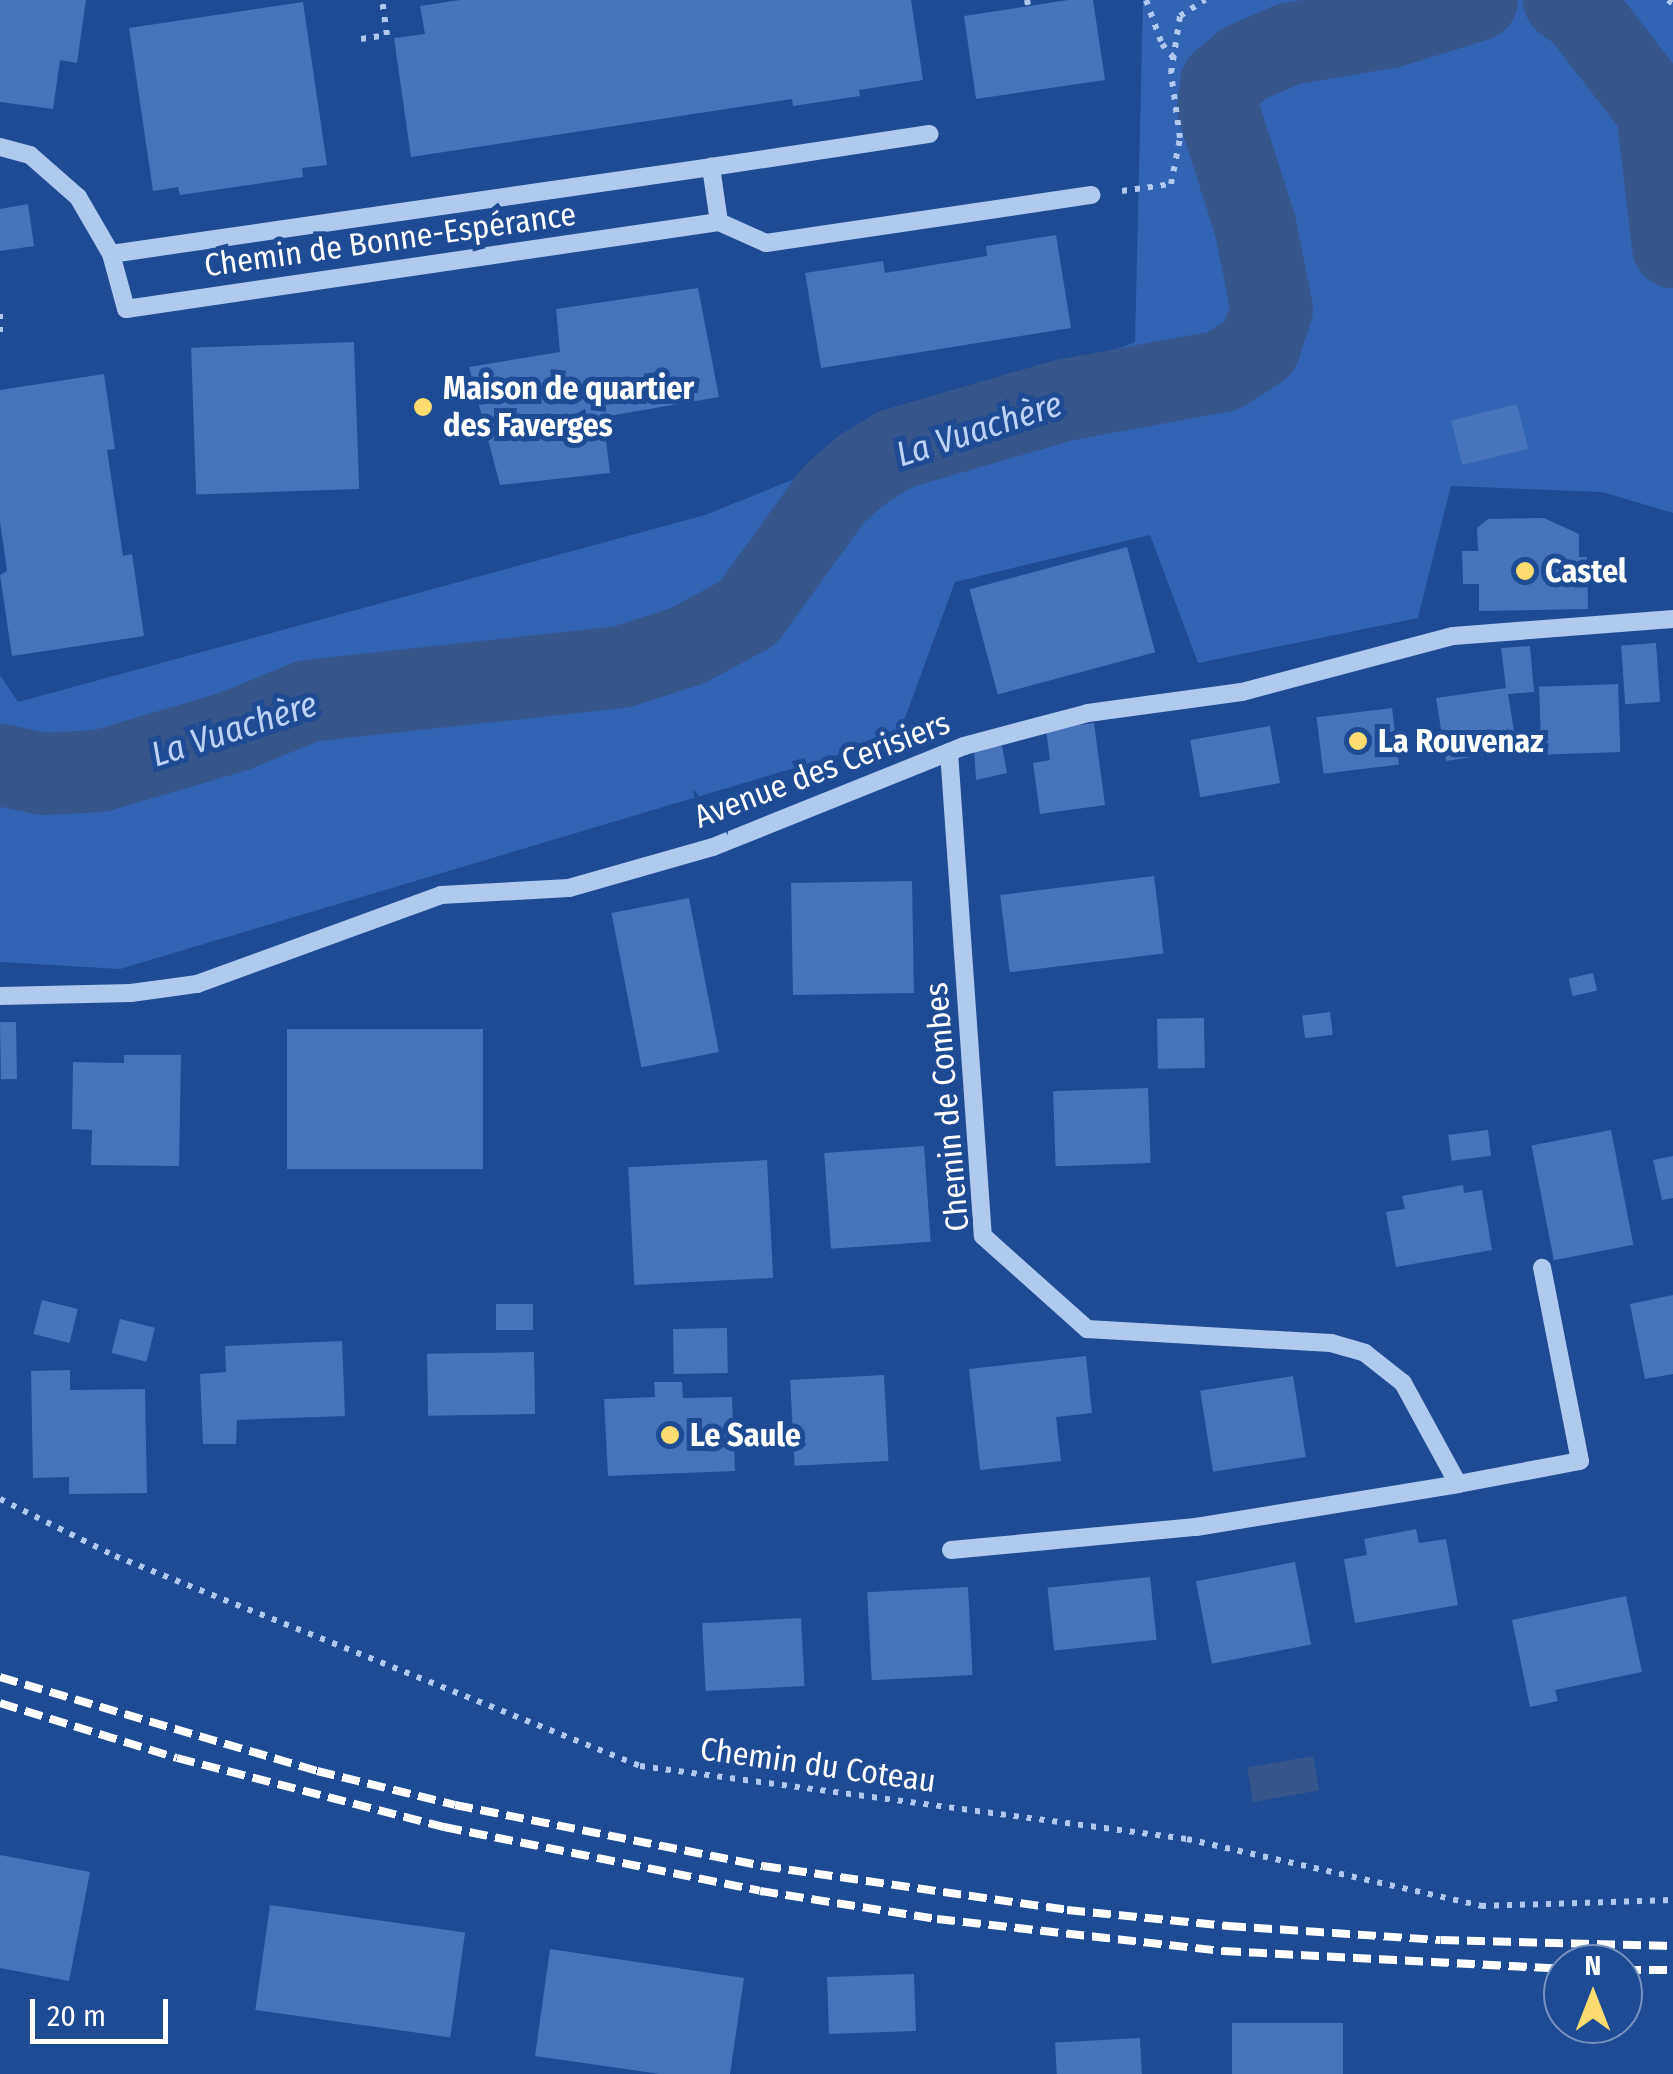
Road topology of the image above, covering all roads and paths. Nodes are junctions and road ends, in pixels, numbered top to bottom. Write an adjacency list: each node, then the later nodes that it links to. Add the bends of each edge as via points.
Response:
1 (382, 0): 4 (path, via 387,35)
2 (1146, 0): 5 (path, via 1162,44)
3 (1206, 0): 5 (path, via 1180,16)
4 (361, 39)
5 (1174, 57): 9 (path, via 1180,138 1171,184)
6 (930, 134): 8 (street, Chemin de Bonne-Espérance)
7 (0, 147): 11 (street, Chemin de Bonne-Espérance, via 30,154 78,197)
8 (711, 167): 10 (street); 11 (street, Chemin de Bonne-Espérance)
9 (1091, 195): 10 (street, via 766,243)
10 (719, 222): 11 (street, Chemin de Bonne-Espérance, via 126,309)
11 (111, 254)
12 (0, 314): 13 (path)
13 (0, 333)
14 (1673, 619): 15 (street, Avenue des Cerisiers, via 1453,636 1242,692 1088,713)
15 (949, 752): 16 (street, Avenue des Cerisiers, via 714,847 569,888 440,894 197,984); 18 (street, Chemin de Combes, via 983,1236 1087,1329 1330,1342 1365,1353 1404,1383)
16 (0, 996)
17 (1542, 1268): 18 (street, via 1580,1461)
18 (1458, 1484): 20 (street, via 1196,1527)
19 (0, 1499): 21 (path, Chemin du Coteau, via 115,1556 640,1766 1187,1839 1481,1906)
20 (952, 1550)
21 (1673, 1900)

